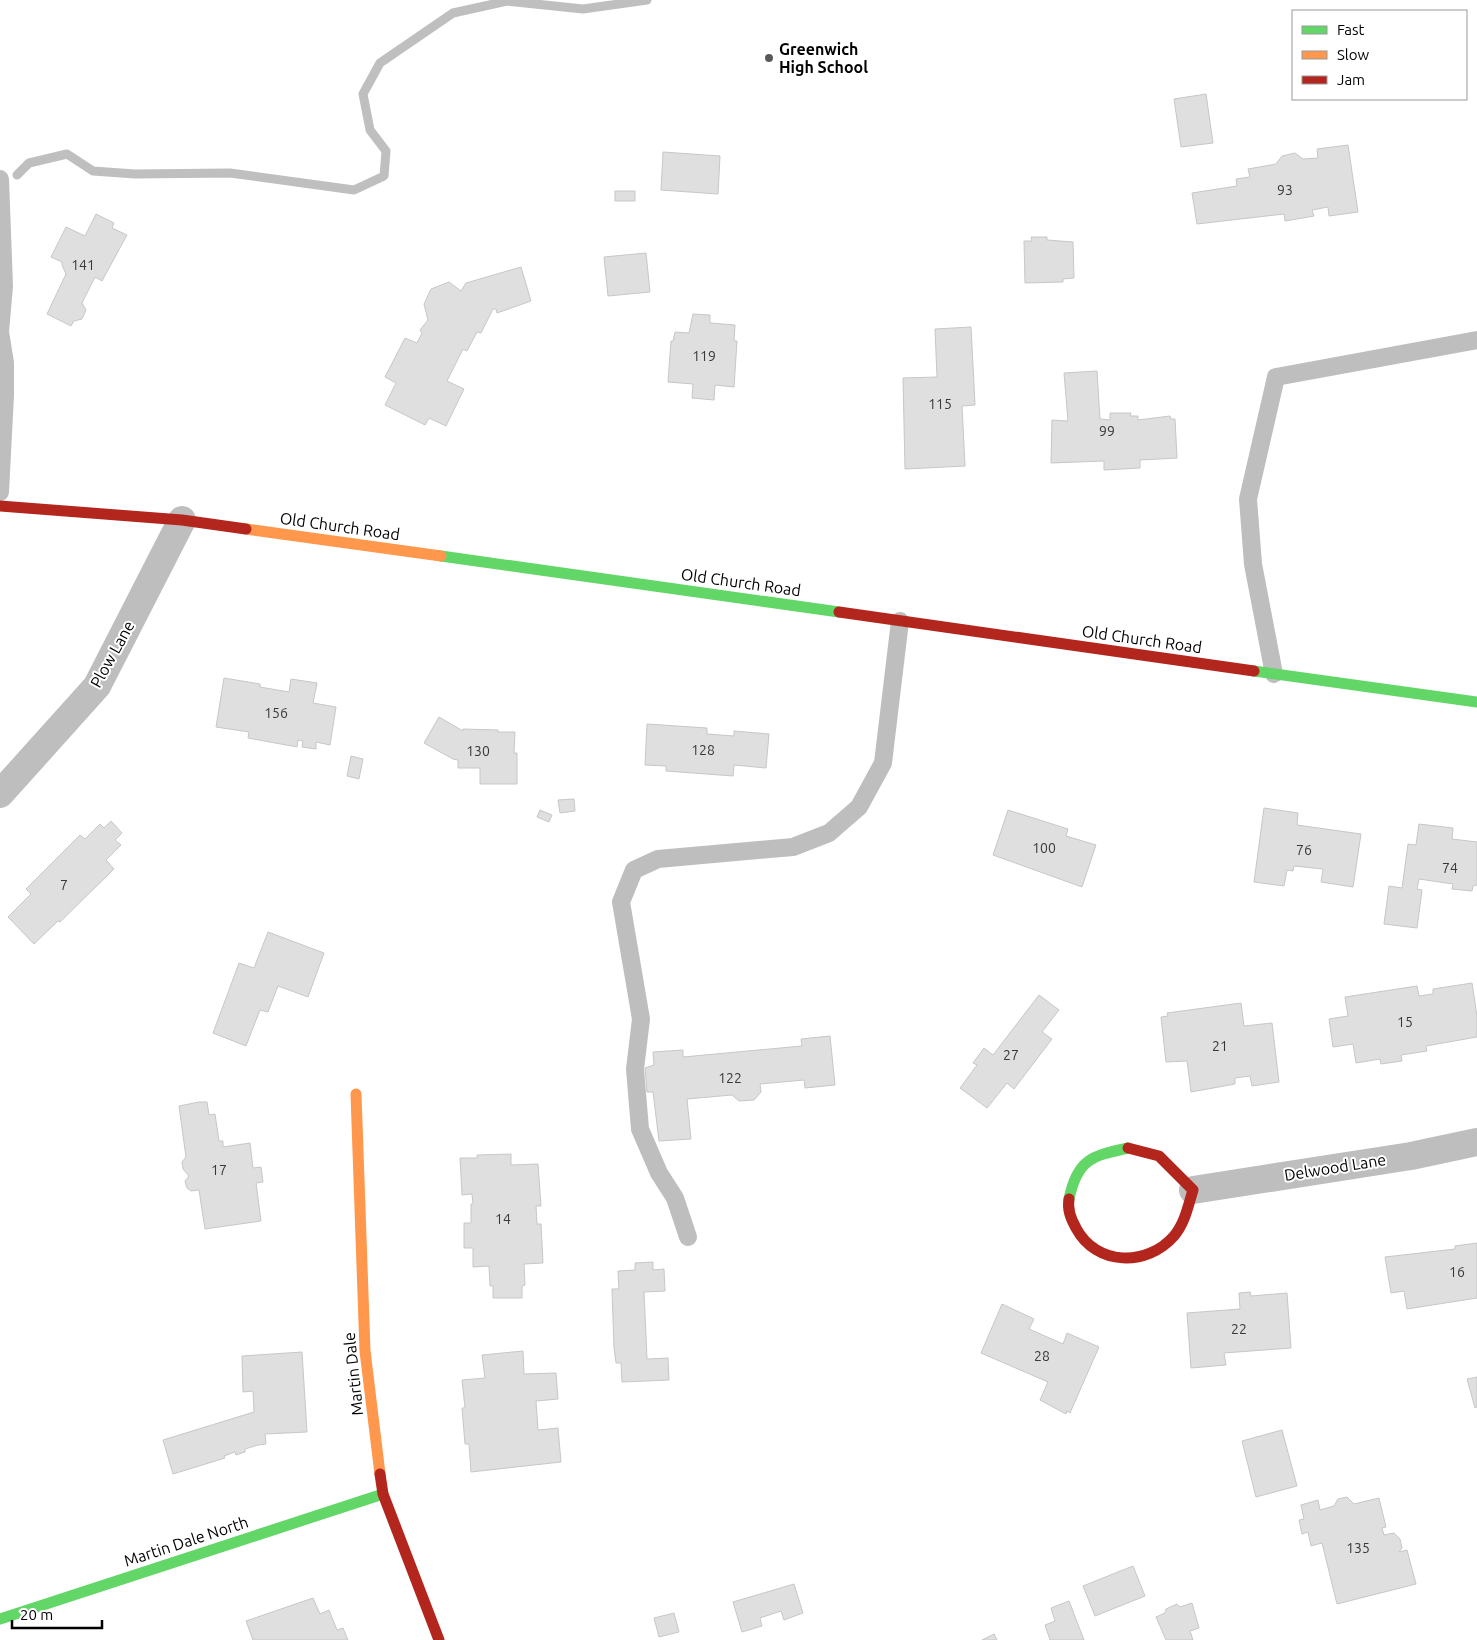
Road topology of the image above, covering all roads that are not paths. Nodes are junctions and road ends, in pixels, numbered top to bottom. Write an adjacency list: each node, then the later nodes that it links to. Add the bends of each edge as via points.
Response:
1 (0, 179): 2 (lane, via 4,286)
2 (0, 332): 4 (lane, via 5,363)
3 (1477, 340): 8 (lane, via 1276,377 1248,499 1253,564)
4 (0, 492)
5 (0, 506): 6 (street, Old Church Road)
6 (182, 520): 7 (street, Old Church Road); 10 (street, Plow Lane, via 97,686)
7 (900, 621): 8 (street, Old Church Road); 14 (lane, via 883,763 859,807 829,833 793,848 658,859 634,870 622,902 641,1019 635,1069 640,1129 659,1173 675,1198)
8 (1274, 674): 9 (street, Old Church Road)
9 (1477, 702)
10 (0, 794)
11 (356, 1094): 15 (street, Martin Dale, via 365,1351)
12 (1477, 1142): 13 (street, Delwood Lane, via 1411,1156)
13 (1193, 1190): 13 (street, via 1159,1156 1128,1148 1104,1152 1077,1171 1068,1206 1082,1239 1097,1252 1125,1258 1150,1252 1172,1238 1184,1220)
14 (688, 1237)
15 (383, 1494): 16 (street, Martin Dale North); 17 (street, Martin Dale)
16 (0, 1619)
17 (439, 1640)

